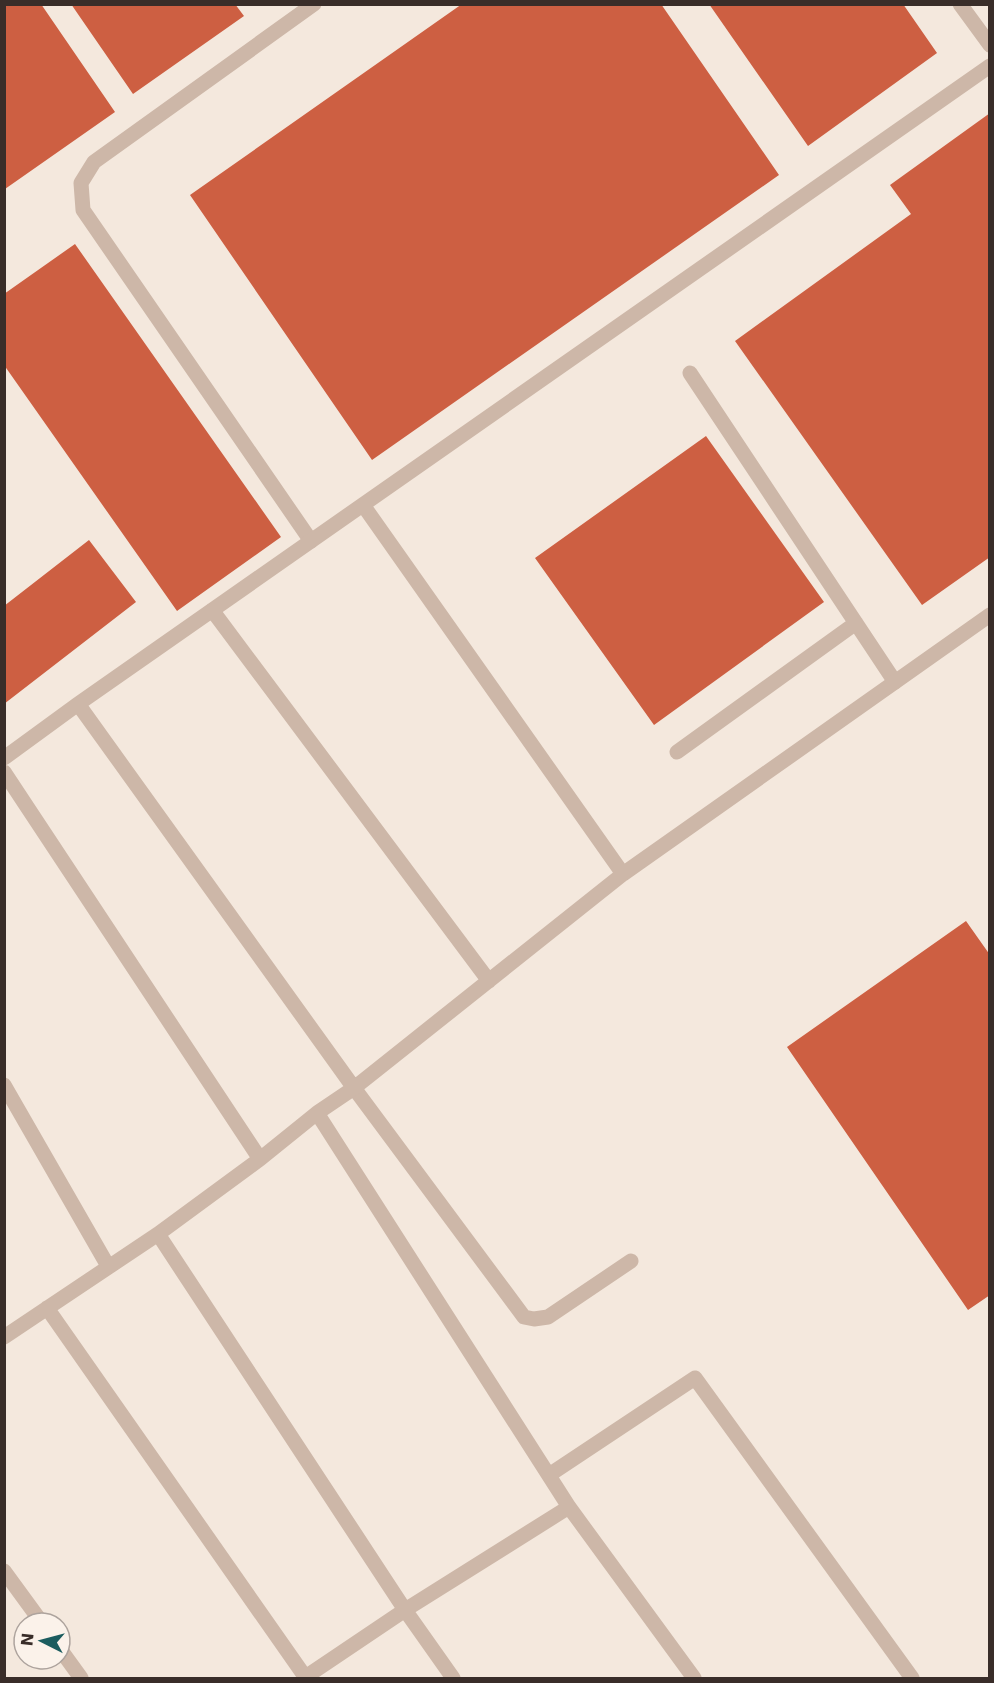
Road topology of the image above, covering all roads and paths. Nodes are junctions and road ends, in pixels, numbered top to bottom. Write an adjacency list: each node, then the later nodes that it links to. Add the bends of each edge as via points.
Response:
1 (314, 4): 7 (street, via 94,162 81,183 83,210)
2 (960, 4): 3 (street)
3 (990, 45)
4 (990, 66): 6 (street)
5 (690, 373): 10 (street)
6 (363, 505): 7 (street); 16 (street)
7 (311, 541): 8 (street)
8 (212, 610): 12 (street); 17 (street)
9 (990, 615): 11 (street)
10 (856, 623): 11 (street); 13 (street)
11 (895, 682): 16 (street)
12 (78, 704): 14 (street); 19 (street)
13 (677, 752)
14 (4, 758)
15 (4, 772): 21 (street)
16 (623, 874): 17 (street)
17 (489, 981): 19 (street)
18 (4, 1084): 24 (street)
19 (354, 1088): 20 (street); 23 (street, via 524,1317 548,1317)
20 (317, 1113): 21 (street); 27 (street)
21 (260, 1159): 22 (street)
22 (158, 1234): 24 (street); 30 (street)
23 (631, 1261)
24 (108, 1266): 25 (street)
25 (46, 1308): 26 (street); 34 (street)
26 (4, 1337)
27 (549, 1475): 28 (street); 37 (street, via 695,1378)
28 (569, 1507): 30 (street); 36 (street)
29 (4, 1570): 31 (street)
30 (405, 1610): 34 (street); 35 (street)
31 (33, 1611)
32 (72, 1666): 33 (street)
33 (81, 1678)
34 (305, 1678)
35 (453, 1678)
36 (694, 1678)
37 (912, 1678)

